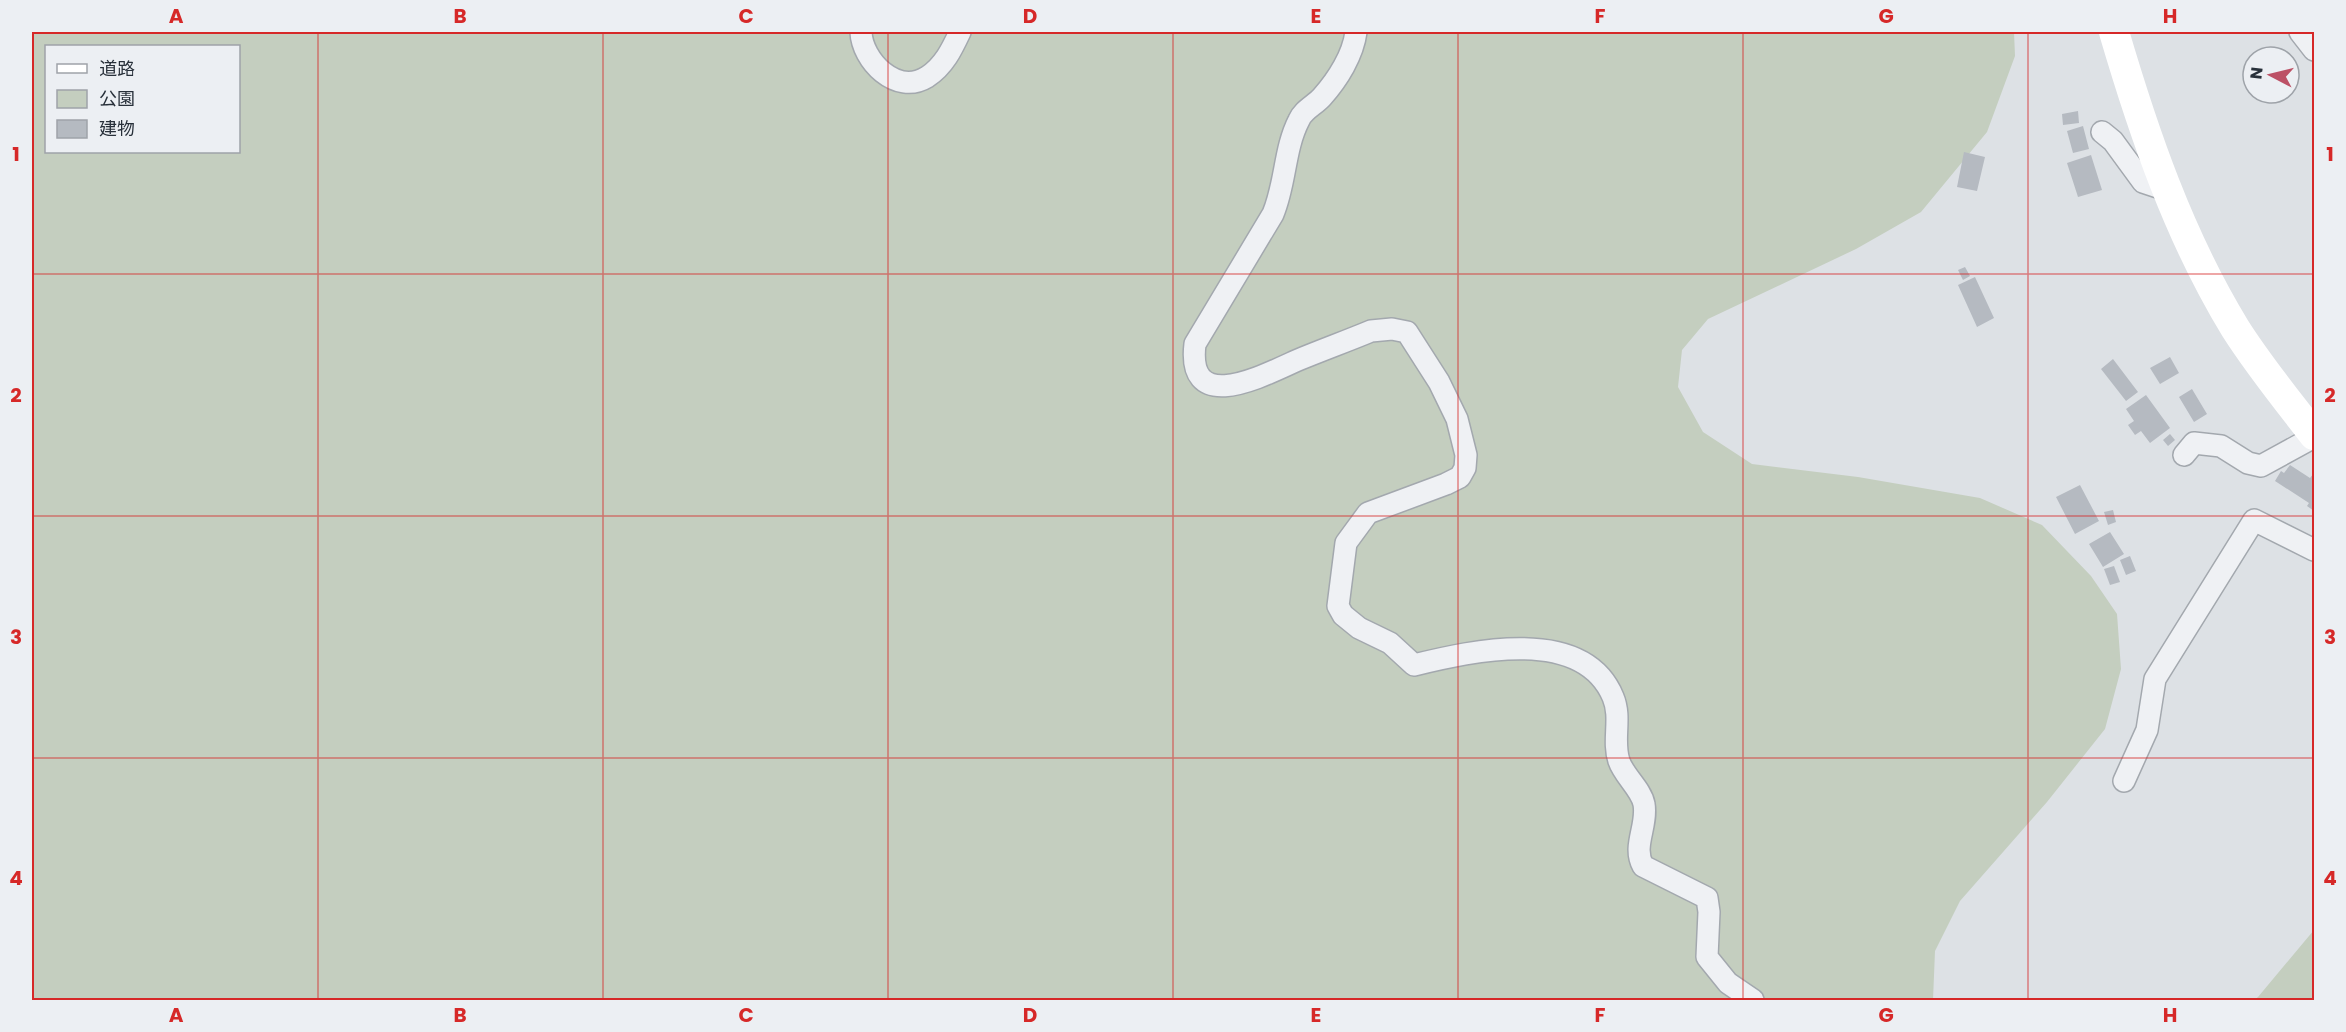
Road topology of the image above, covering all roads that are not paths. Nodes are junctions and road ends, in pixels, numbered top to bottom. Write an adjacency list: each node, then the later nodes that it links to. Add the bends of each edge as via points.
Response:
1 (861, 32): 2 (street, via 861,45 880,72 912,81 925,78 943,63)
2 (960, 32)
3 (1356, 32): 13 (street, via 1353,49 1333,82 1300,117 1289,146 1274,214 1195,345 1194,365 1202,379 1214,386 1245,384 1371,331 1407,332 1457,418 1466,455 1465,468 1460,477 1446,484 1368,513 1346,543 1338,606 1359,628 1390,643 1414,665 1510,647 1540,649 1584,663 1613,697 1618,718 1619,761 1644,802 1639,859 1643,866 1707,898 1707,957 1728,983)
4 (2114, 32): 8 (street, via 2139,116)
5 (2300, 32): 6 (street)
6 (2314, 50)
7 (2102, 132): 8 (street, via 2143,182)
8 (2167, 190): 9 (street, via 2235,327)
9 (2314, 436): 10 (street, via 2261,466 2207,444 2194,443)
10 (2184, 455)
11 (2314, 549): 12 (street, via 2254,520 2155,679 2147,730)
12 (2124, 781)
13 (1753, 1000)

